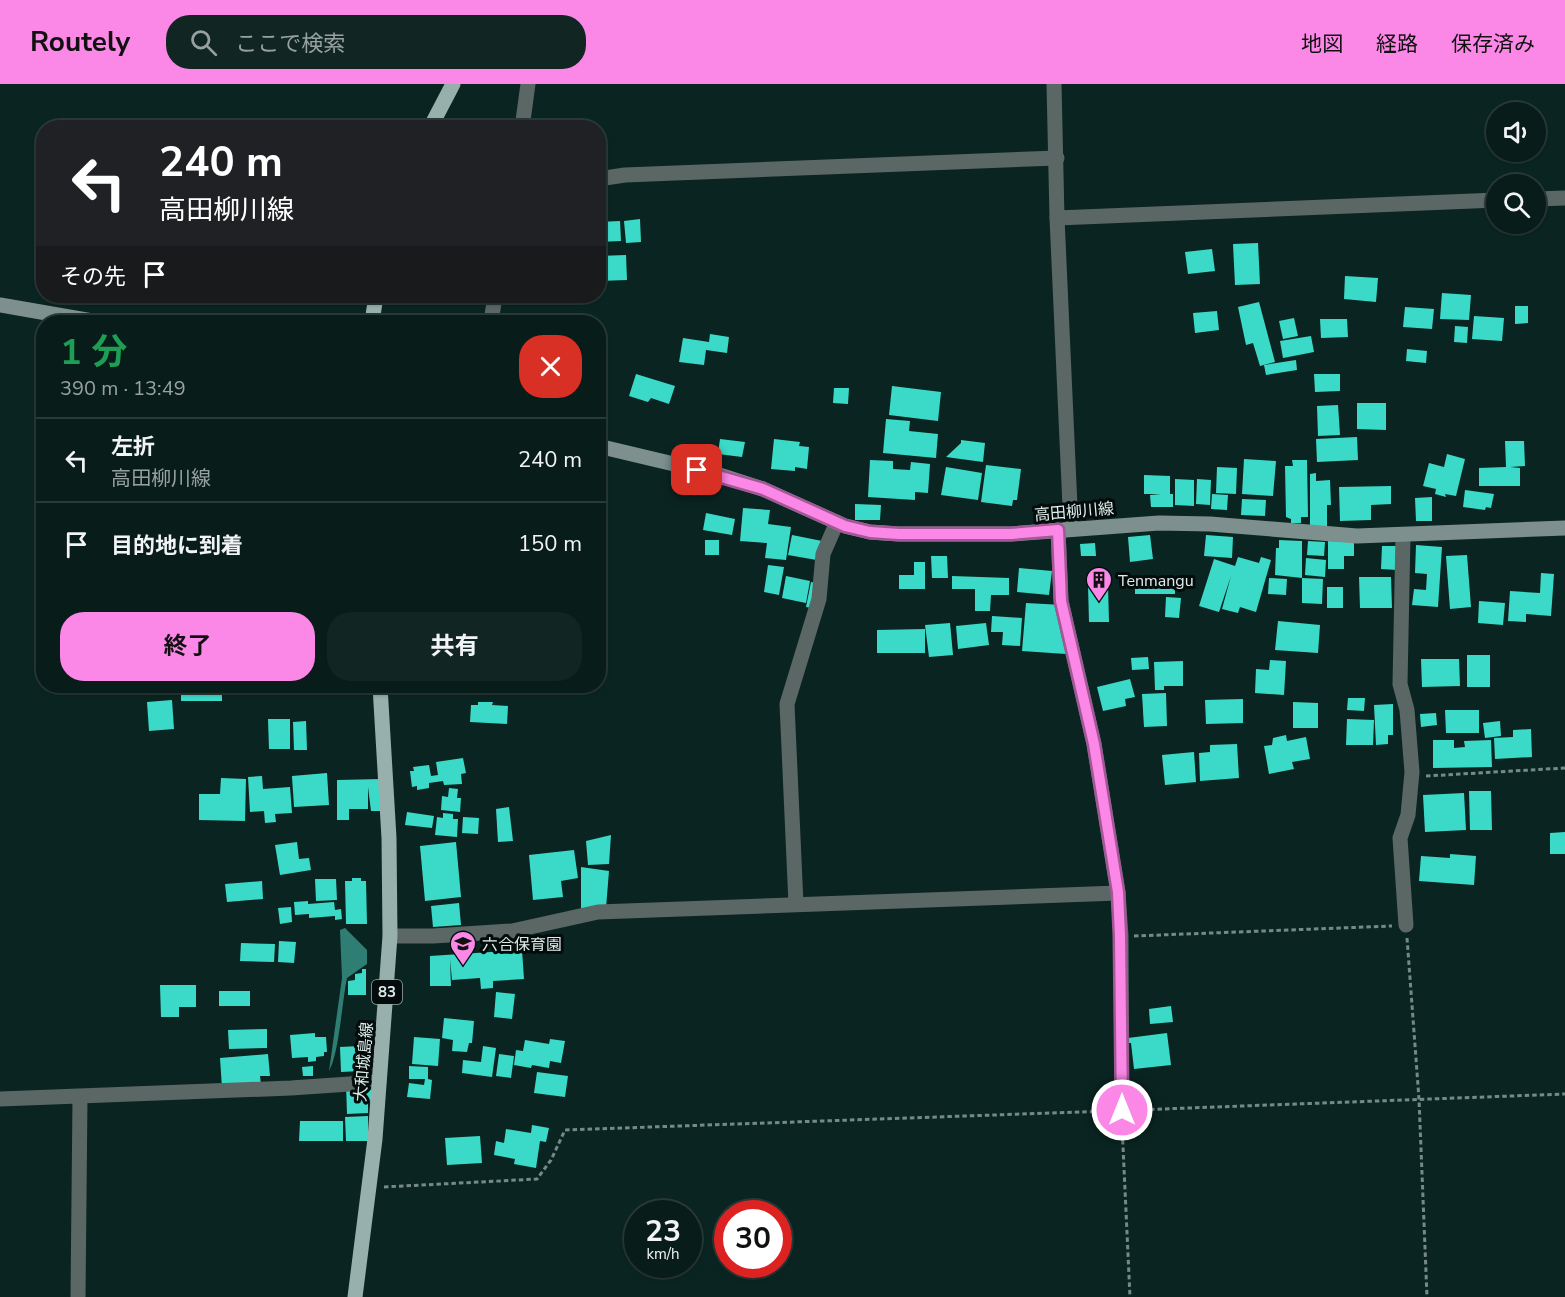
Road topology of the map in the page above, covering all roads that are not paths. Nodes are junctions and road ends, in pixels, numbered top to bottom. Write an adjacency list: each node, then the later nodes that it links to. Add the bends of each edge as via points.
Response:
1 (453, 84): 4 (main road)
2 (528, 84): 5 (street)
3 (1054, 84): 6 (street)
4 (434, 120)
5 (523, 120)
6 (1057, 158): 7 (street); 11 (street)
7 (606, 178)
8 (1565, 198): 9 (street)
9 (1546, 199)
10 (1486, 200): 11 (street)
11 (1057, 218): 17 (street)
12 (0, 305): 13 (main road)
13 (58, 315)
14 (606, 448): 15 (main road, 高田柳川線, via 763,489)
15 (837, 522): 17 (main road, 高田柳川線, via 870,532 899,534); 21 (street, via 823,554 819,599 788,704)
16 (1565, 528): 18 (main road, 高田柳川線)
17 (1065, 530): 18 (main road, 高田柳川線, via 1170,523 1357,536); 20 (street, via 1061,601 1094,744)
18 (1403, 535): 22 (street, via 1400,684 1407,710 1412,772 1408,815 1400,838)
19 (380, 693): 23 (main road, 大和城島線 / 83)
20 (1118, 892): 21 (street); 27 (street)
21 (796, 904): 23 (street, via 597,912 512,931)
22 (1406, 925)
23 (390, 936): 24 (main road, 大和城島線 / 83)
24 (379, 1082): 25 (street); 29 (main road, 大和城島線 / 83)
25 (80, 1096): 26 (street); 28 (street)
26 (0, 1099)
27 (1122, 1110)
28 (78, 1297)
29 (355, 1297)

